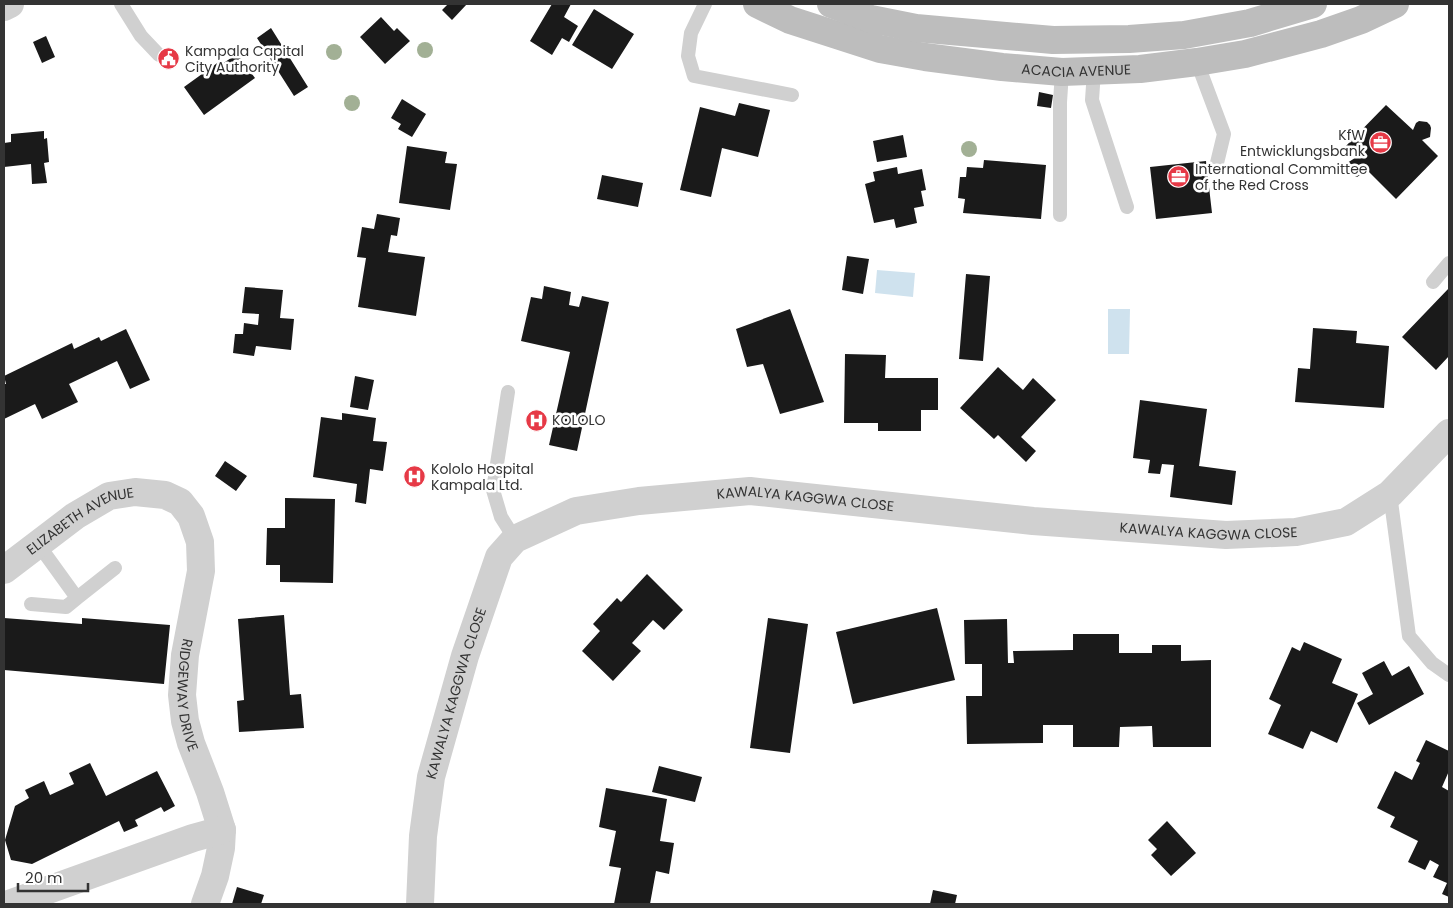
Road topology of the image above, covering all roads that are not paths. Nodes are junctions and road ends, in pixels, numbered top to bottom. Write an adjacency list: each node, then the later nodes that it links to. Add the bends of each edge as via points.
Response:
1 (10, 4): 8 (street)
2 (121, 4): 11 (lane, via 141,36)
3 (705, 4): 15 (lane, via 691,33 688,56 694,76)
4 (756, 4): 14 (main road, ACACIA AVENUE, via 790,20 880,49 1002,67)
5 (831, 4): 9 (main road, ACACIA AVENUE)
6 (1313, 4): 10 (main road, ACACIA AVENUE)
7 (1395, 4): 12 (main road, ACACIA AVENUE, via 1321,34 1245,54)
8 (4, 7)
9 (875, 11): 10 (main road, ACACIA AVENUE, via 916,28 1053,40 1184,35 1250,23)
10 (1264, 11)
11 (159, 55)
12 (1197, 62): 13 (main road, ACACIA AVENUE); 16 (lane, via 1224,134)
13 (1094, 71): 14 (main road, ACACIA AVENUE); 17 (lane, via 1092,100)
14 (1062, 72): 18 (lane)
15 (792, 95)
16 (1217, 163)
17 (1127, 207)
18 (1060, 216)
19 (1449, 263): 20 (lane)
20 (1433, 282)
21 (508, 392): 25 (lane, via 493,490 501,517)
22 (1449, 433): 23 (street, KAWALYA KAGGWA CLOSE)
23 (1390, 494): 25 (street, KAWALYA KAGGWA CLOSE, via 1346,522 1296,532 1226,535 1033,521 750,491 576,510); 31 (lane, via 1409,636 1432,663)
24 (165, 495): 26 (street, ELIZABETH AVENUE, via 135,492 109,496); 32 (street, RIDGEWAY DRIVE, via 180,502 191,516 200,542 202,571 185,655 182,695 191,743)
25 (515, 539): 35 (street, KAWALYA KAGGWA CLOSE, via 499,557 465,656 430,777)
26 (38, 544): 28 (street, ELIZABETH AVENUE); 29 (lane)
27 (115, 568): 29 (lane)
28 (4, 570)
29 (78, 598): 30 (lane, via 66,608)
30 (31, 604)
31 (1449, 675)
32 (222, 830): 33 (street); 34 (street, RIDGEWAY DRIVE, via 215,876)
33 (9, 904)
34 (205, 904)
35 (420, 904)

